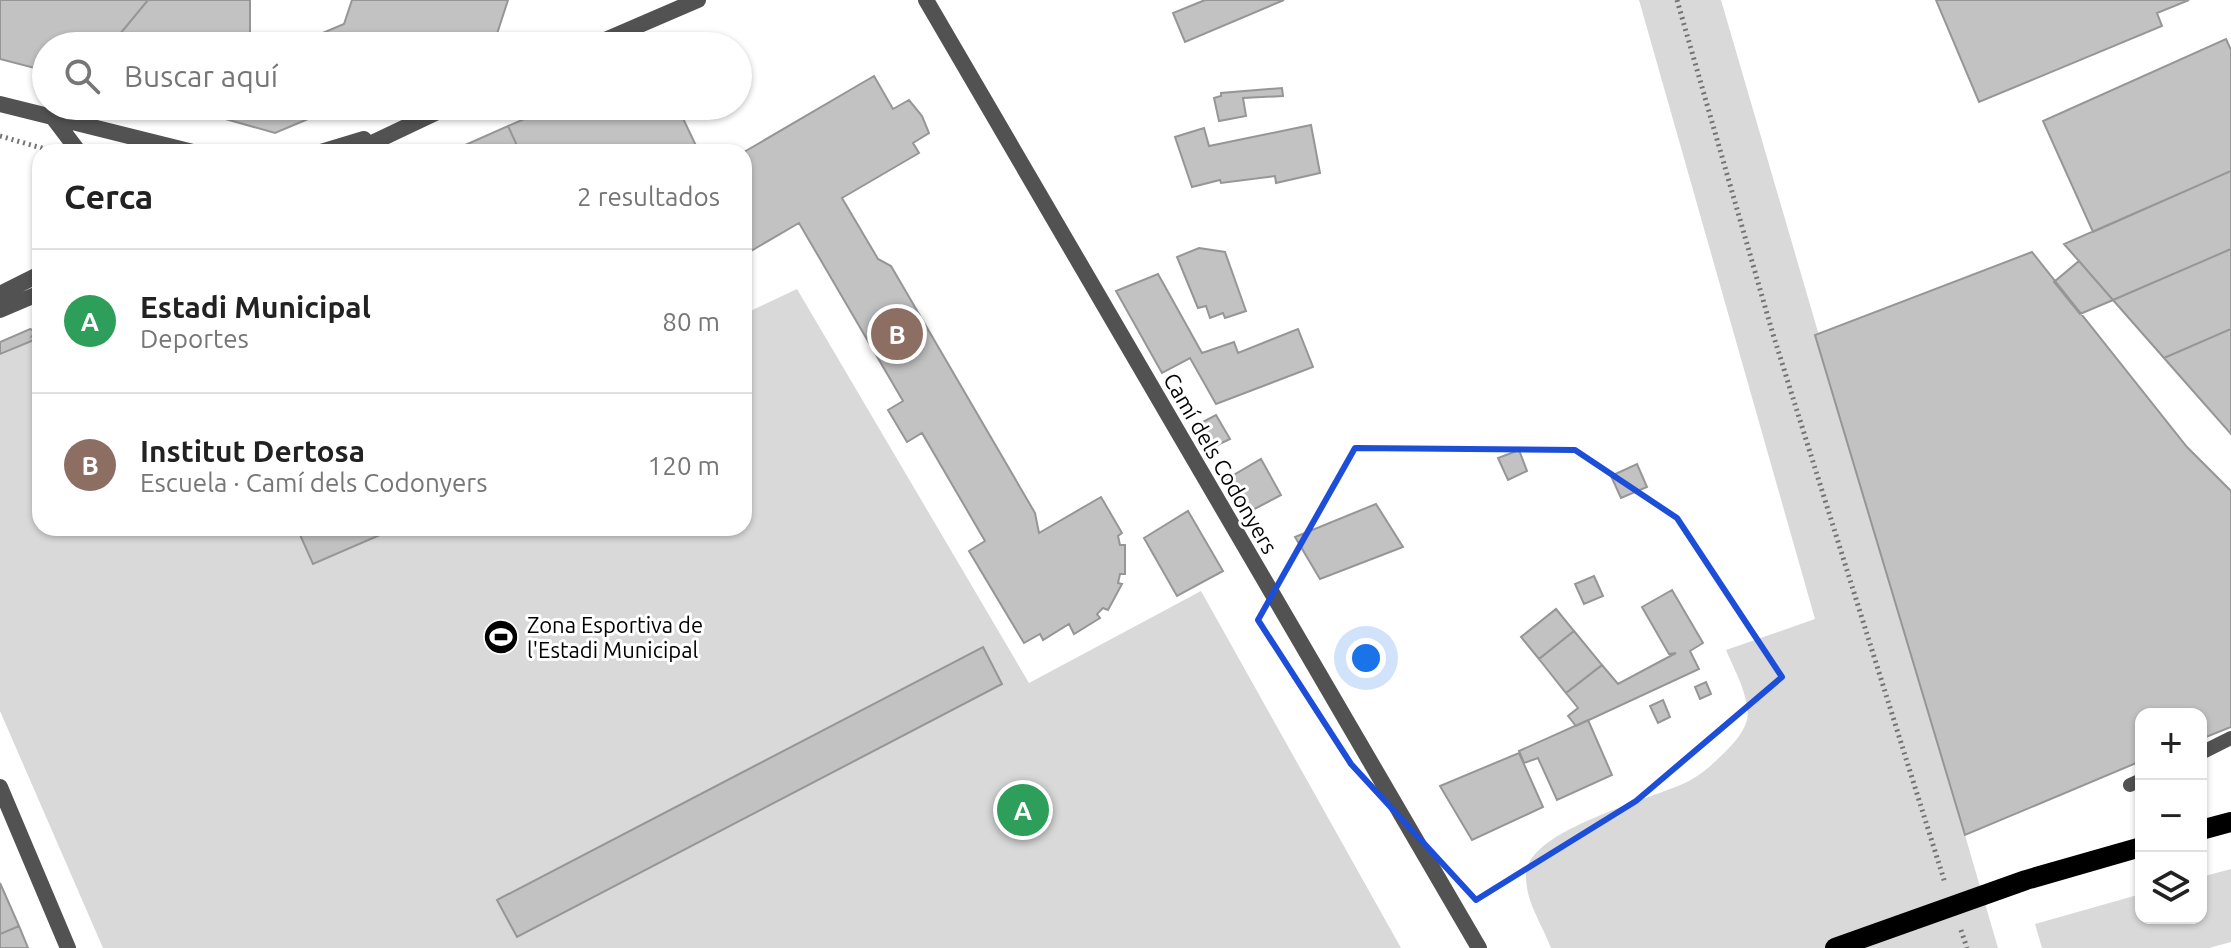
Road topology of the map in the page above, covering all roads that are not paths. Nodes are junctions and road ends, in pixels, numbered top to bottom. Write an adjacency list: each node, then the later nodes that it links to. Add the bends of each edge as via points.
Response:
1 (698, 0): 3 (street)
2 (926, 0): 25 (street, Camí dels Codonyers)
3 (624, 32)
4 (0, 104): 5 (street)
5 (32, 113)
6 (55, 120): 10 (street)
7 (58, 120): 11 (street)
8 (417, 120): 9 (street)
9 (389, 132): 12 (street); 13 (street)
10 (73, 144)
11 (159, 144)
12 (348, 144)
13 (367, 144)
14 (32, 278): 15 (street)
15 (0, 294)
16 (32, 296): 17 (street)
17 (0, 310)
18 (2231, 738): 19 (lane)
19 (2207, 750)
20 (0, 787): 24 (street)
21 (2231, 822): 22 (main road)
22 (2207, 828)
23 (2135, 849): 26 (main road, via 2026,880)
24 (68, 948)
25 (1479, 948)
26 (1835, 948)

